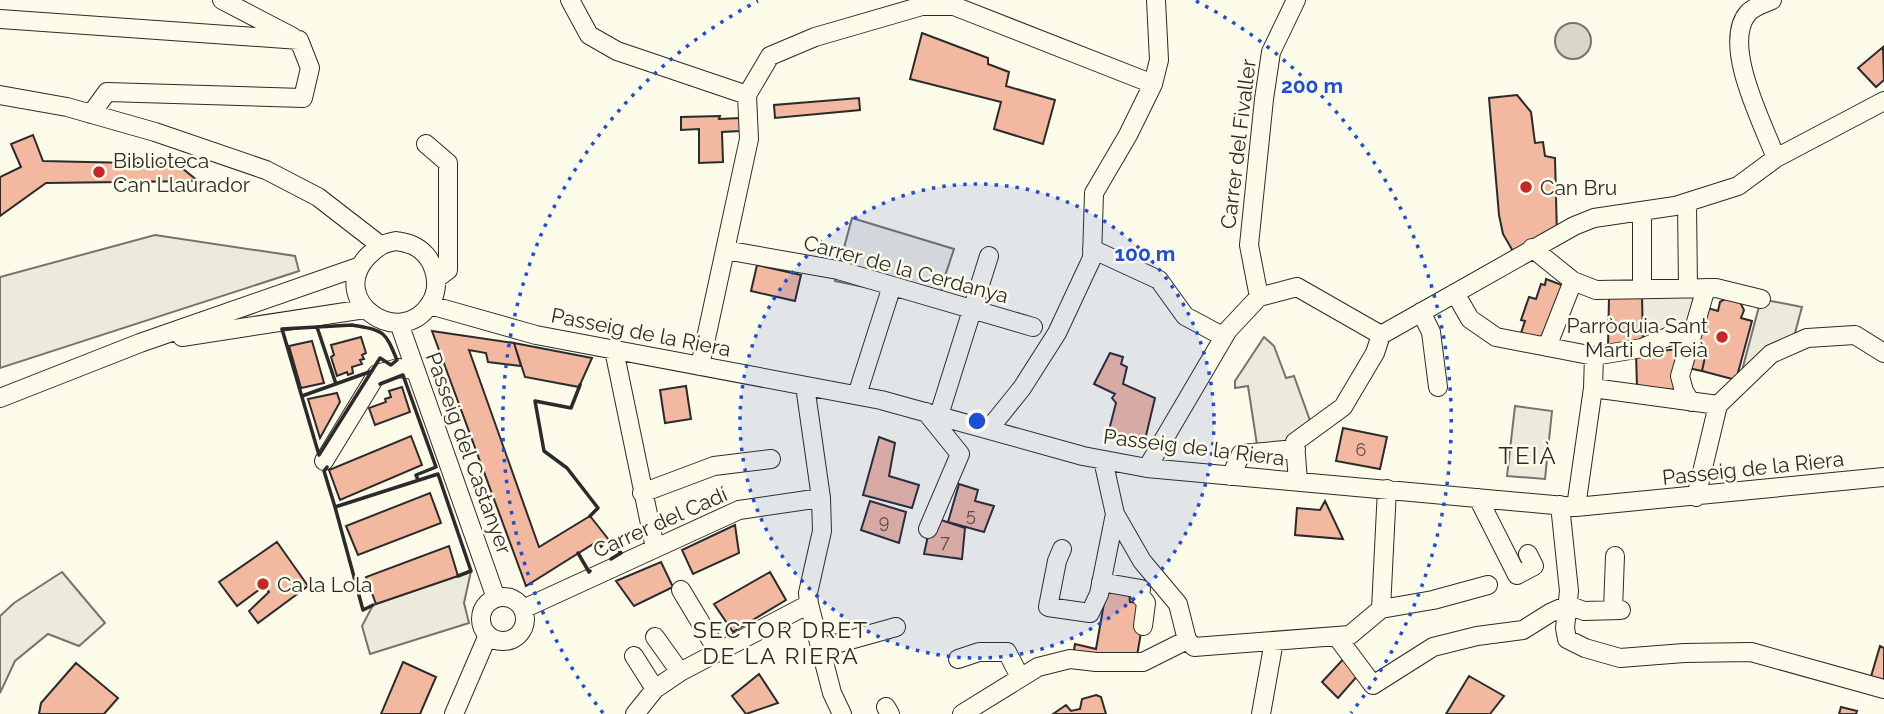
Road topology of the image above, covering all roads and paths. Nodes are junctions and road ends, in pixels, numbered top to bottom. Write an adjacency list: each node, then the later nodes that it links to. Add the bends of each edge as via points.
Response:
1 (222, 0): 7 (street)
2 (570, 0): 10 (street, via 589,35 617,51)
3 (1156, 0): 8 (street, via 1159,60)
4 (1296, 0): 29 (street, Carrer del Fivaller, via 1271,52 1264,99 1250,246)
5 (1772, 0): 14 (street, via 1748,12 1738,34 1741,65)
6 (0, 19): 7 (street)
7 (299, 40): 12 (street, via 310,68 303,98 107,92)
8 (1153, 84): 10 (street, via 954,6 922,6 815,37 770,56); 19 (street, via 1094,193)
9 (0, 95): 12 (street)
10 (747, 95): 20 (street, via 749,139)
11 (1884, 101): 14 (street)
12 (91, 114): 17 (street, via 266,170 318,197)
13 (426, 144): 23 (street, via 448,163 448,270)
14 (1776, 158): 15 (street, via 1738,186)
15 (1687, 203): 16 (street); 26 (street)
16 (1642, 211): 18 (street, via 1594,218); 25 (street)
17 (380, 245): 22 (street); 23 (street, via 412,245 433,265)
18 (1532, 248): 24 (street); 28 (street)
19 (1093, 249): 38 (street, via 1159,280 1185,316); 55 (street, via 1056,333 1022,388)
20 (725, 250): 33 (street, Carrer de la Cerdanya, via 838,270); 45 (street)
21 (989, 256): 33 (street)
22 (358, 267): 32 (street, via 354,287); 39 (street)
23 (436, 279): 31 (street)
24 (1573, 281): 25 (street, via 1596,290); 41 (street)
25 (1642, 288): 26 (street)
26 (1697, 288): 30 (street); 40 (street)
27 (890, 292): 50 (street)
28 (1455, 293): 34 (street); 41 (street, via 1470,319 1496,337)
29 (1259, 297): 37 (street, via 1297,287); 38 (street)
30 (1761, 299)
31 (430, 305): 35 (street, via 416,318); 42 (street, Passeig de la Riera, via 536,335)
32 (365, 309): 35 (street, via 380,320); 39 (street)
33 (972, 309): 36 (street, Carrer de la Cerdanya); 54 (street)
34 (1422, 312): 37 (street); 48 (street, via 1431,331)
35 (398, 323): 46 (street, Passeig del Castanyer)
36 (1033, 327)
37 (1381, 335): 56 (street, via 1343,407 1295,442)
38 (1224, 337): 60 (street)
39 (140, 343): 51 (street)
40 (1690, 345): 44 (street, via 1679,332 1642,348); 52 (street, via 1680,376)
41 (1547, 347): 44 (street)
42 (614, 350): 45 (street, Passeig de la Riera); 65 (street)
43 (1884, 353): 53 (street, via 1855,335 1807,338 1771,354)
44 (1594, 356): 49 (street)
45 (700, 366): 47 (street, Passeig de la Riera)
46 (415, 370): 59 (street, via 398,368 377,374); 79 (street, Passeig del Castanyer)
47 (805, 386): 50 (street, Passeig de la Riera); 67 (street)
48 (1438, 387)
49 (1593, 388): 52 (street); 69 (street)
50 (857, 395): 54 (street, Passeig de la Riera)
51 (0, 398)
52 (1691, 402): 53 (street)
53 (1718, 405): 66 (street)
54 (933, 413): 55 (street, Passeig de la Riera); 71 (street, via 960,454)
55 (989, 429): 58 (street, Passeig de la Riera)
56 (1296, 449): 61 (street, via 1241,454); 63 (street)
57 (771, 459): 65 (street, via 714,466)
58 (1102, 460): 60 (street, Passeig de la Riera); 70 (street)
59 (324, 461)
60 (1147, 468): 61 (street, Passeig de la Riera)
61 (1231, 476): 63 (street, Passeig de la Riera)
62 (1884, 477): 66 (street, Passeig de la Riera)
63 (1298, 482): 64 (street, Passeig de la Riera)
64 (1387, 489): 68 (street, Passeig de la Riera); 83 (street)
65 (642, 493): 72 (street)
66 (1696, 497): 69 (street, Passeig de la Riera)
67 (821, 498): 72 (street, Carrer del Cadí, via 739,510); 80 (street, via 822,531)
68 (1478, 498): 69 (street, Passeig de la Riera); 74 (street, via 1517,575 1534,566)
69 (1568, 506): 81 (street)
70 (1115, 514): 76 (street); 90 (street, via 1142,561 1178,604)
71 (928, 528)
72 (654, 548): 82 (street, Carrer del Cadí)
73 (1062, 549): 76 (street, via 1048,607 1090,613)
74 (1528, 554)
75 (1615, 556): 81 (street, via 1617,610 1584,611)
76 (1101, 582): 84 (street, via 1141,589 1146,603)
77 (1488, 585): 83 (street)
78 (681, 590): 92 (street)
79 (496, 598): 82 (street, via 512,598); 86 (street, via 481,614)
80 (809, 604): 91 (street); 92 (street)
81 (1568, 605): 87 (street, via 1523,630 1433,647 1373,685); 98 (street, via 1567,639 1620,658 1751,652)
82 (523, 609): 86 (street, via 525,624 517,637 502,641)
83 (1381, 609): 87 (street, via 1350,635)
84 (1143, 626)
85 (897, 627): 91 (street)
86 (488, 635): 99 (street)
87 (1337, 636): 89 (street)
88 (655, 637): 95 (street)
89 (1274, 641): 90 (street); 103 (street)
90 (1190, 643): 96 (street, via 1143,662 1070,659)
91 (821, 648): 101 (street)
92 (718, 650): 95 (street)
93 (635, 656): 97 (street)
94 (958, 660): 96 (street, via 979,652 1007,652)
95 (680, 672): 97 (street)
96 (1020, 677): 102 (street)
97 (655, 689): 100 (street)
98 (1884, 689)
99 (454, 714)
100 (635, 714)
101 (842, 714)
102 (962, 714)
103 (1261, 714)

